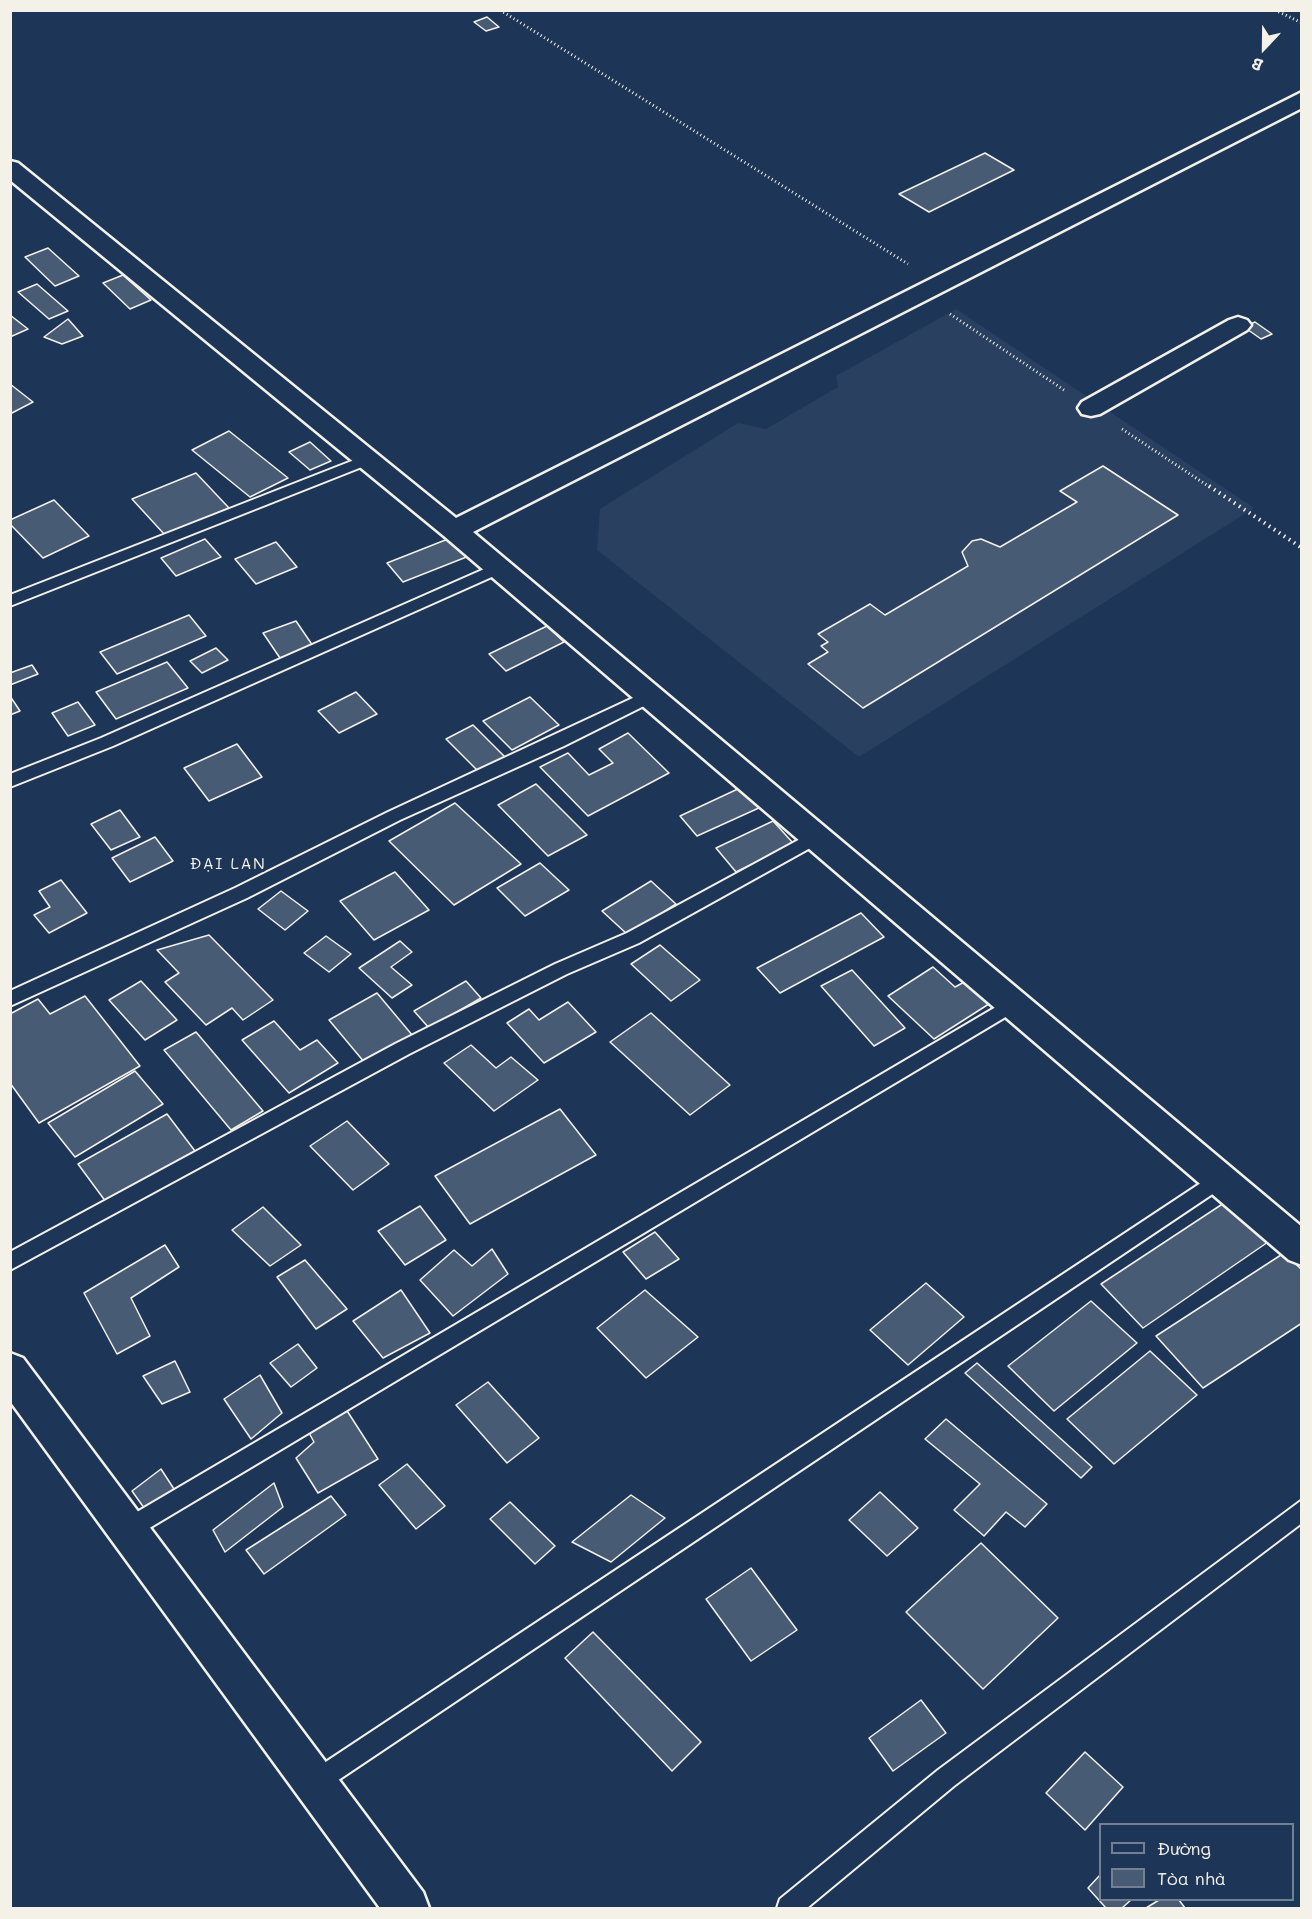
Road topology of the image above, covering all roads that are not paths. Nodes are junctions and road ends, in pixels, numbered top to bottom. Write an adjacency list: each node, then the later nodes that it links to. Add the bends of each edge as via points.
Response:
1 (1302, 99): 6 (street)
2 (10, 168): 5 (street)
3 (1238, 325): 4 (street)
4 (1091, 408)
5 (367, 460): 6 (street); 8 (lane)
6 (454, 531): 7 (street)
7 (498, 568): 9 (street); 10 (lane, via 107,742)
8 (10, 601)
9 (650, 696): 11 (street); 12 (lane, via 241,893)
10 (10, 781)
11 (815, 837): 13 (street); 16 (lane, via 633,938 561,969 402,1049)
12 (10, 999)
13 (1013, 1004): 14 (street); 19 (lane)
14 (1219, 1179): 15 (street); 20 (lane)
15 (1302, 1249)
16 (10, 1262)
17 (10, 1370): 19 (street)
18 (1302, 1510): 22 (lane, via 946,1779)
19 (128, 1529): 20 (street)
20 (314, 1783): 21 (street)
21 (407, 1908)
22 (789, 1908)

